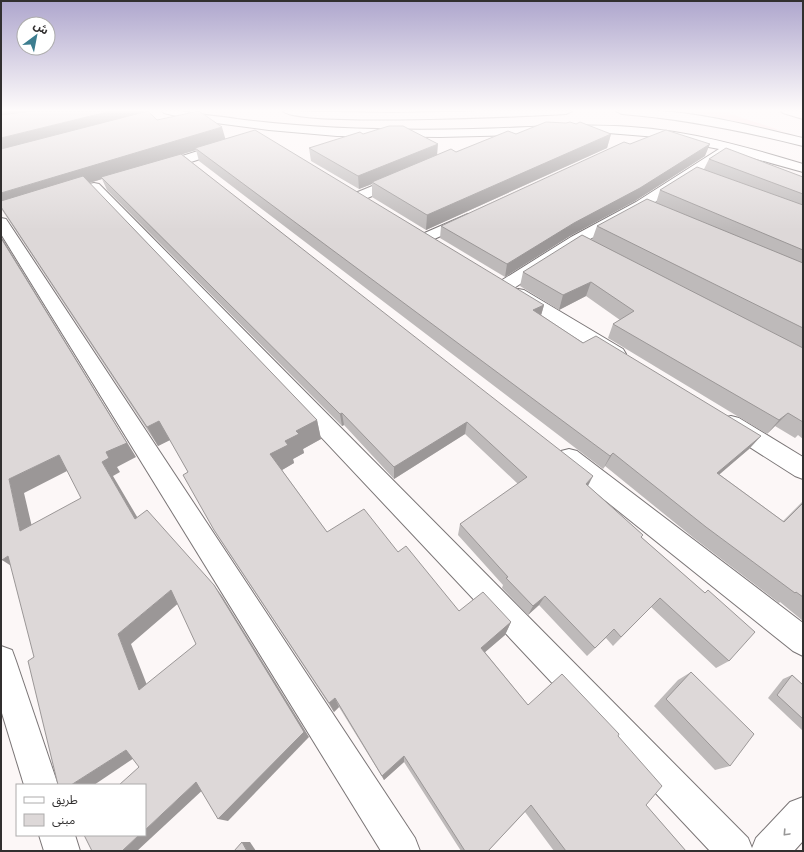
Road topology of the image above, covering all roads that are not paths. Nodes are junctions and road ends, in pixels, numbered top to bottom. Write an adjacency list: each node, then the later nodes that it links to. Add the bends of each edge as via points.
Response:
1 (213, 151): 4 (main road)
2 (724, 151): 7 (main road)
3 (743, 151): 5 (main road)
4 (187, 159): 6 (main road); 8 (main road)
5 (803, 168)
6 (144, 172)
7 (690, 173): 10 (main road); 16 (main road, via 648,208 584,244 499,282)
8 (206, 174)
9 (408, 175): 12 (main road, via 352,193)
10 (704, 178)
11 (94, 187): 27 (main road)
12 (378, 209)
13 (482, 211): 15 (main road, via 418,233)
14 (3, 218): 26 (main road)
15 (445, 250)
16 (627, 361)
17 (715, 415): 19 (main road)
18 (552, 444): 20 (main road)
19 (803, 469)
20 (803, 641)
21 (1, 661): 22 (main road)
22 (41, 784)
23 (803, 815): 28 (main road, one-way to 28)
24 (57, 836): 25 (main road)
25 (62, 851)
26 (402, 851)
27 (734, 851)
28 (769, 851)

